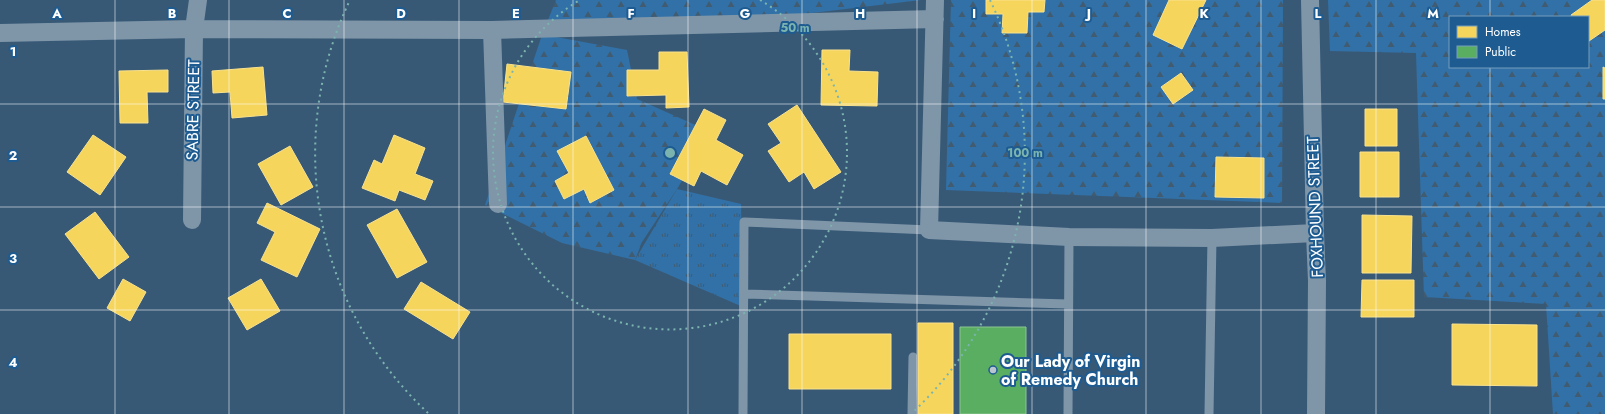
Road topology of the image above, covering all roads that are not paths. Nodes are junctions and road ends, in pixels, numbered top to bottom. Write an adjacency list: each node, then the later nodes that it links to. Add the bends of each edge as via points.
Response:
1 (198, 0): 5 (street, SABRE STREET)
2 (936, 0): 4 (street)
3 (1310, 0): 11 (street, FOXHOUND STREET)
4 (935, 19): 6 (street); 10 (street)
5 (194, 29): 6 (street); 7 (street); 9 (street, SABRE STREET)
6 (492, 30): 8 (street)
7 (0, 32)
8 (498, 204)
9 (192, 220)
10 (929, 230): 12 (street); 14 (lane, via 744,222)
11 (1315, 233): 13 (street); 21 (street, FOXHOUND STREET)
12 (1069, 238): 13 (street); 15 (lane)
13 (1212, 238): 20 (lane)
14 (744, 294): 15 (lane); 17 (lane)
15 (1068, 304): 19 (lane)
16 (913, 357): 18 (lane)
17 (743, 414)
18 (912, 414)
19 (1068, 414)
20 (1209, 414)
21 (1316, 414)

